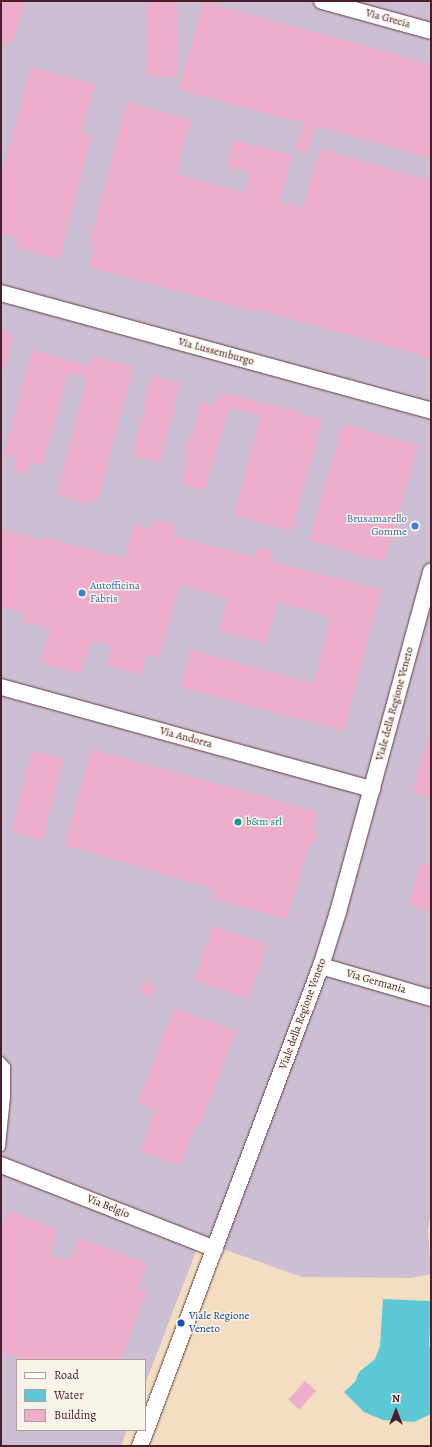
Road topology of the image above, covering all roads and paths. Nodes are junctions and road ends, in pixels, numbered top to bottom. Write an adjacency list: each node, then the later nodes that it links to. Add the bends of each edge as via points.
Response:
1 (322, 1): 2 (street, Via Grecia)
2 (431, 31)
3 (1, 293): 4 (street, Via Lussemburgo)
4 (431, 410)
5 (431, 571): 7 (street, Viale della Regione Veneto)
6 (1, 687): 7 (street, Via Andorra)
7 (372, 789): 8 (street, Viale della Regione Veneto)
8 (321, 966): 9 (street, Via Germania); 13 (street, Viale della Regione Veneto)
9 (431, 998)
10 (1, 1061): 11 (lane, via 6,1067 6,1097)
11 (1, 1147)
12 (1, 1165): 13 (street, Via Belgio)
13 (215, 1249): 14 (street, Viale della Regione Veneto)
14 (146, 1430)
15 (146, 1431): 16 (street, Viale della Regione Veneto)
16 (140, 1446)

